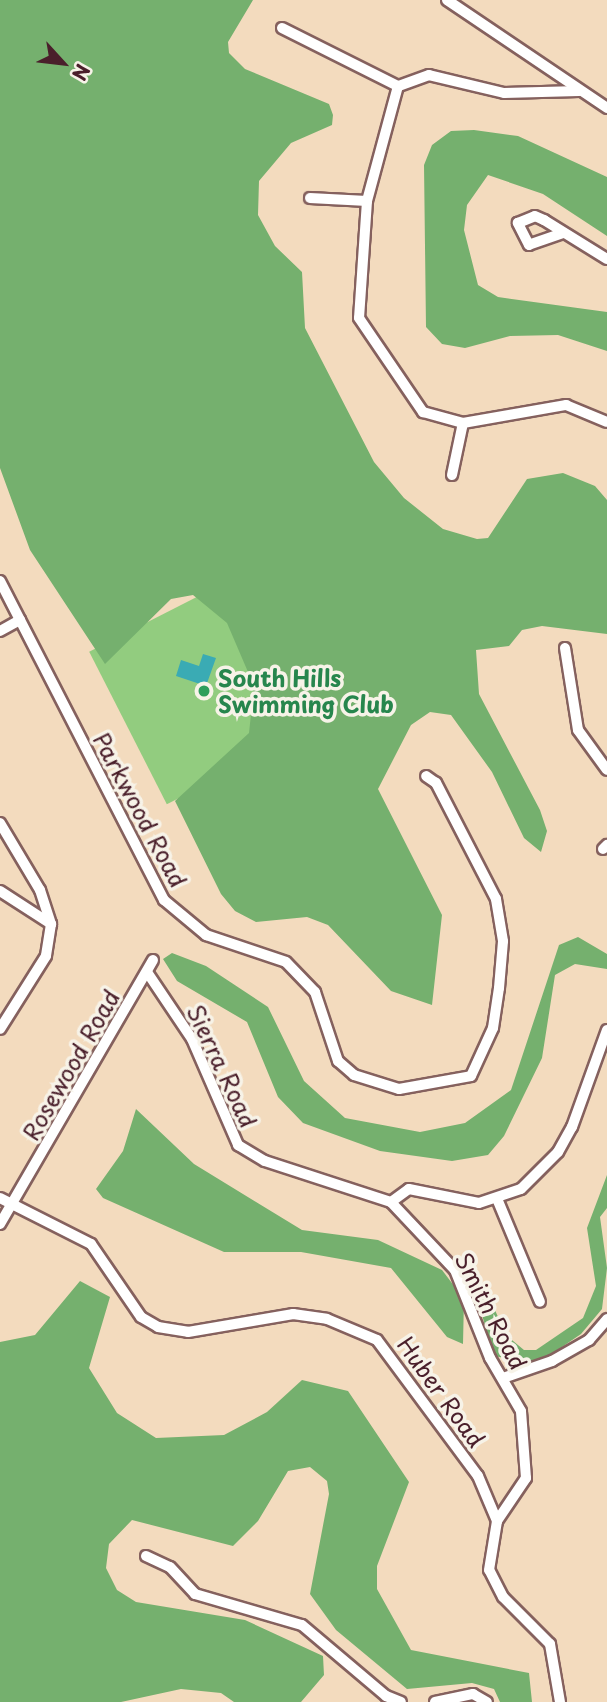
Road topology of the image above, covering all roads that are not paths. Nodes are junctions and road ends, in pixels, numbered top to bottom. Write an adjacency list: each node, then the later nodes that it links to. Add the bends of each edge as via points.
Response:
1 (447, 0): 4 (street)
2 (282, 28): 3 (street)
3 (398, 86): 4 (street, via 429,75 504,93); 7 (street)
4 (579, 91): 5 (street)
5 (607, 107)
6 (310, 198): 7 (street)
7 (367, 201): 11 (street, via 359,318 411,401 423,412)
8 (563, 233): 9 (street)
9 (607, 259)
10 (607, 422): 11 (street, via 556,405)
11 (463, 423): 12 (street)
12 (452, 475)
13 (0, 581): 14 (street, Parkwood Road)
14 (20, 620): 15 (street); 18 (street, Parkwood Road, via 163,900 206,935 286,962 315,992 338,1061 354,1075 399,1089 471,1076 494,1028 499,988 499,907 436,783)
15 (0, 631)
16 (565, 648): 17 (street, via 578,730)
17 (607, 770)
18 (426, 776)
19 (0, 823): 21 (street, via 40,890)
20 (0, 891): 21 (street)
21 (51, 923): 24 (street, via 46,956)
22 (153, 960): 23 (street, Rosewood Road)
23 (147, 972): 28 (street, Sierra Road, via 191,1039 238,1145 257,1158); 29 (street, Rosewood Road)
24 (0, 1029)
25 (607, 1030): 27 (street, via 558,1152 521,1189)
26 (0, 1198): 29 (street, Huber Road)
27 (498, 1201): 28 (street, via 409,1189); 31 (street)
28 (391, 1202): 33 (street, Smith Road, via 455,1270)
29 (12, 1205): 30 (street, Rosewood Road); 34 (street, Huber Road, via 91,1244 141,1317 158,1327 188,1332 293,1314 327,1319 377,1340 478,1476)
30 (0, 1224)
31 (540, 1301)
32 (607, 1319): 33 (street, via 589,1339 552,1362)
33 (503, 1378): 34 (street, Smith Road, via 521,1411 526,1478)
34 (497, 1521): 39 (street, Smith Road, via 490,1557 493,1584 550,1644)
35 (146, 1556): 36 (street, via 170,1567 195,1594 302,1625 386,1696)
36 (401, 1702)
37 (435, 1702): 38 (street, via 473,1694)
38 (487, 1702)
39 (560, 1702)

